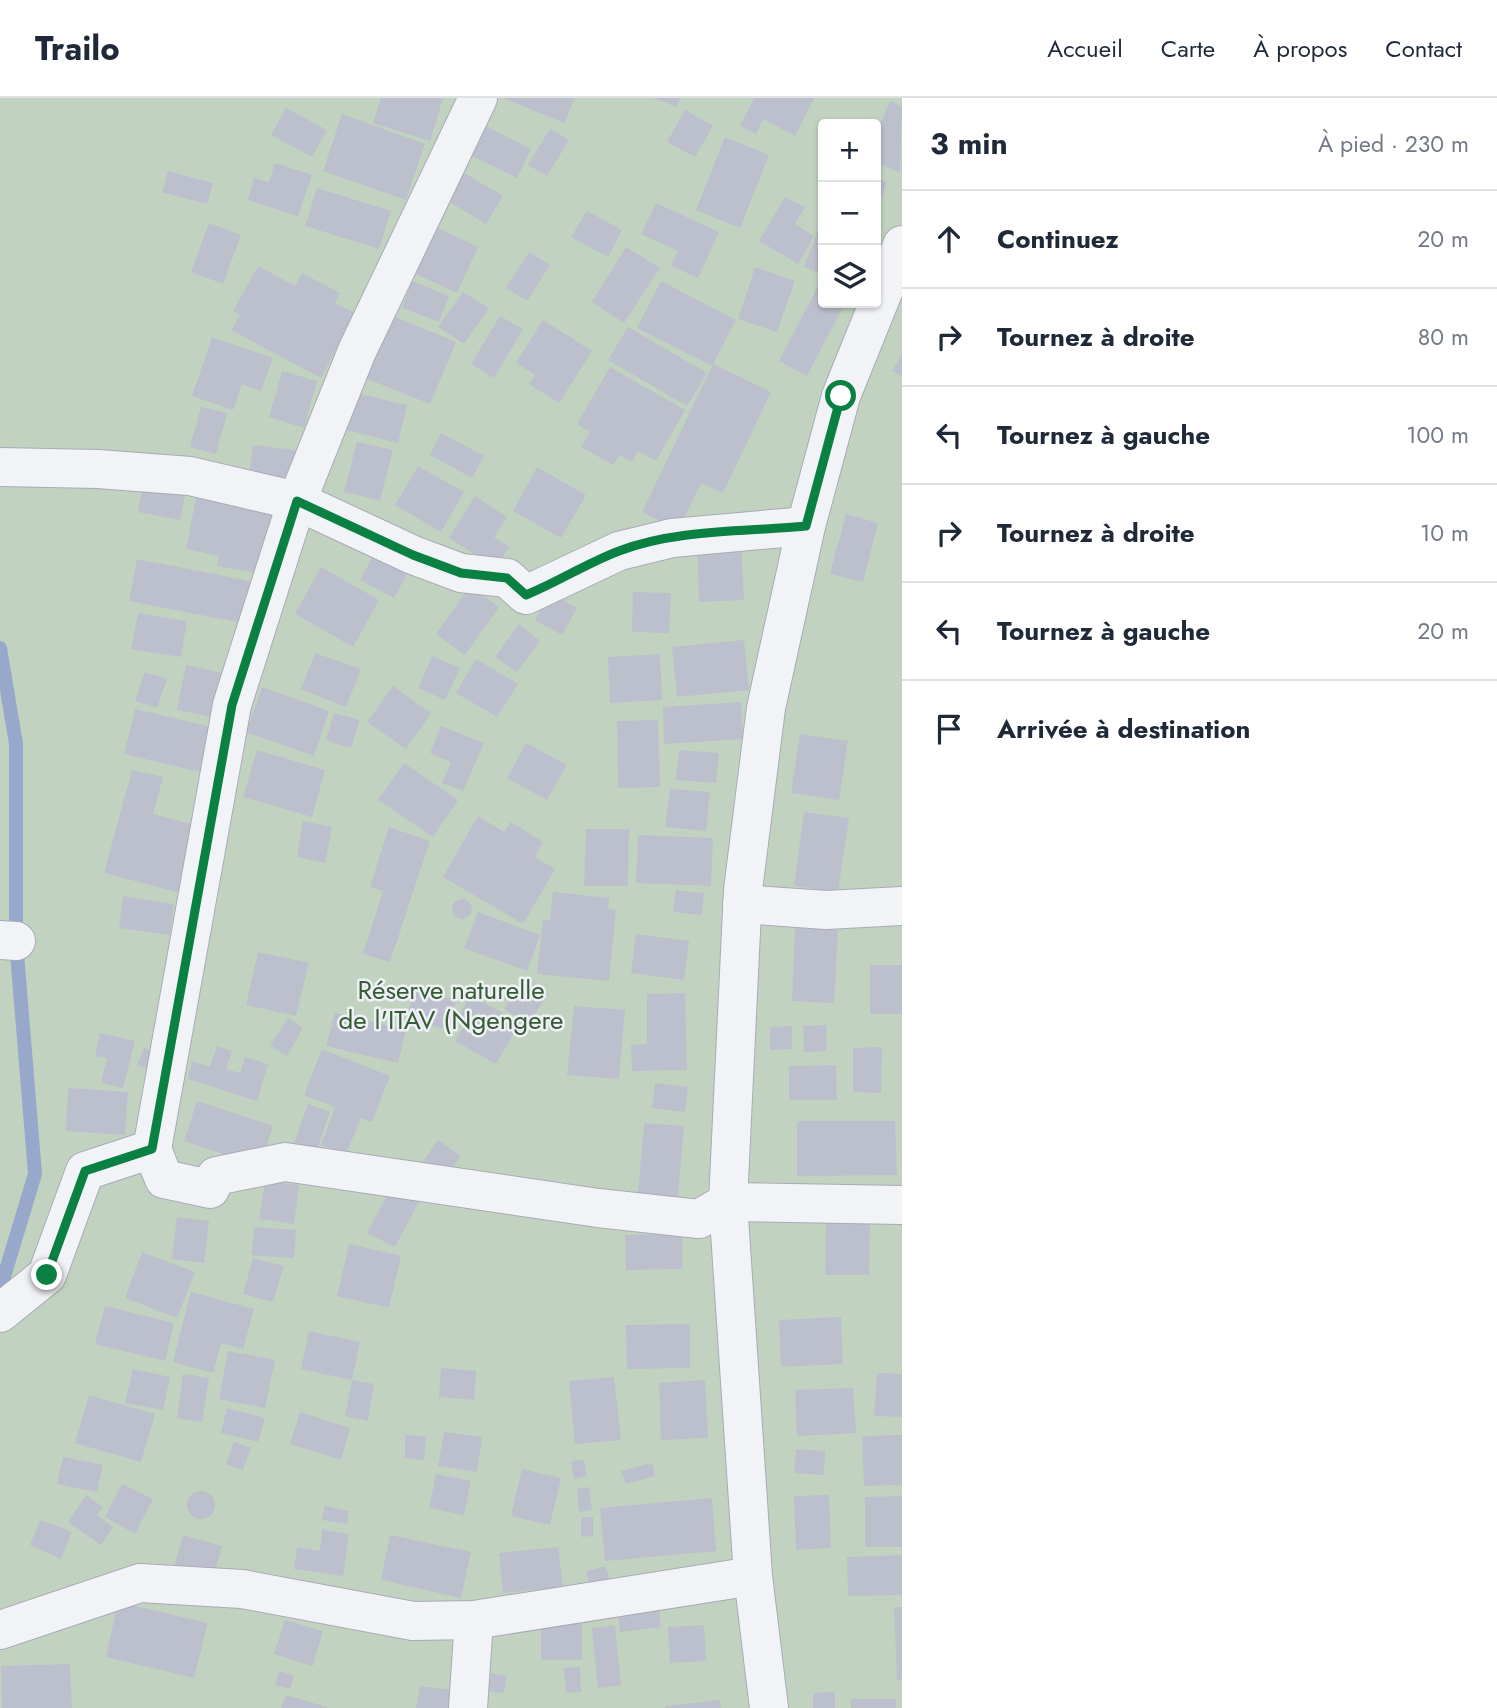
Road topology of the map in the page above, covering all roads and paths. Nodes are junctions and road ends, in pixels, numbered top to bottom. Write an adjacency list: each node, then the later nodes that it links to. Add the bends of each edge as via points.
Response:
1 (478, 98): 4 (street, via 357,351)
2 (902, 245): 5 (street, via 841,396)
3 (0, 467): 4 (street, via 190,476)
4 (297, 501): 5 (street, via 461,573 507,578 526,595 620,551 672,538); 8 (street, via 232,705)
5 (806, 526): 6 (street, via 766,708)
6 (742, 904): 7 (street, via 826,910); 9 (street)
7 (902, 906)
8 (152, 1149): 9 (street, via 164,1179 210,1189 216,1176 285,1162 699,1219); 11 (street, via 85,1171 47,1275)
9 (728, 1202): 10 (street); 12 (street)
10 (902, 1205)
11 (0, 1313)
12 (753, 1576): 13 (street); 16 (street)
13 (474, 1620): 14 (street, via 413,1621 242,1589 140,1583); 15 (street)
14 (0, 1630)
15 (468, 1708)
16 (769, 1708)

